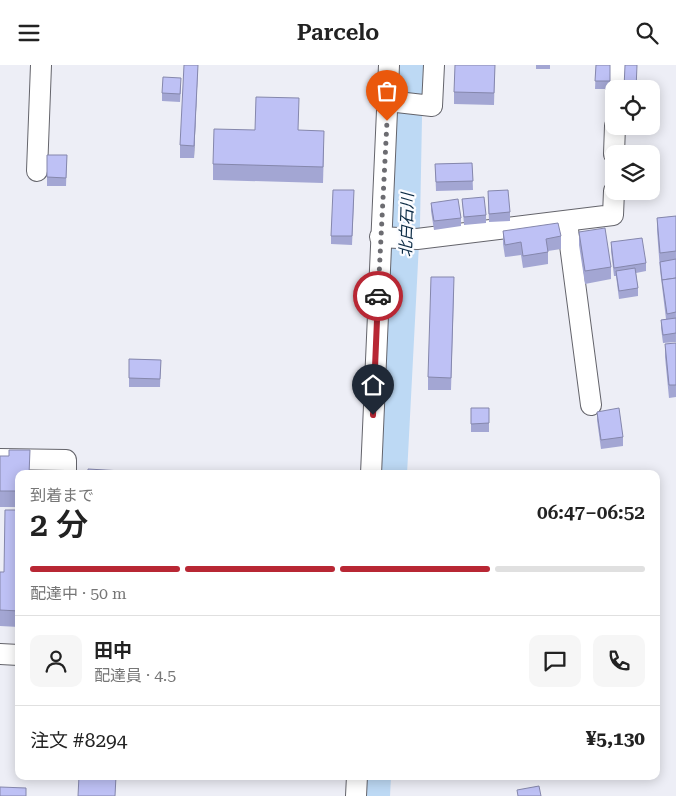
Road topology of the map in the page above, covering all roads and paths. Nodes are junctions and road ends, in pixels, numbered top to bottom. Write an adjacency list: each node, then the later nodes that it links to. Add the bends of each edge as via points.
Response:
1 (42, 65): 7 (street)
2 (389, 65): 6 (street)
3 (434, 65): 6 (street, via 432,106)
4 (616, 65): 5 (street)
5 (616, 80)
6 (390, 102): 10 (street)
7 (37, 171)
8 (614, 200): 9 (street, via 614,215)
9 (567, 222): 10 (street, via 417,239); 11 (street)
10 (386, 237): 14 (street)
11 (591, 405)
12 (0, 459): 13 (street, via 66,461)
13 (66, 470)
14 (371, 470)
15 (0, 654): 16 (street)
16 (15, 655)
17 (357, 780): 18 (street)
18 (356, 796)

